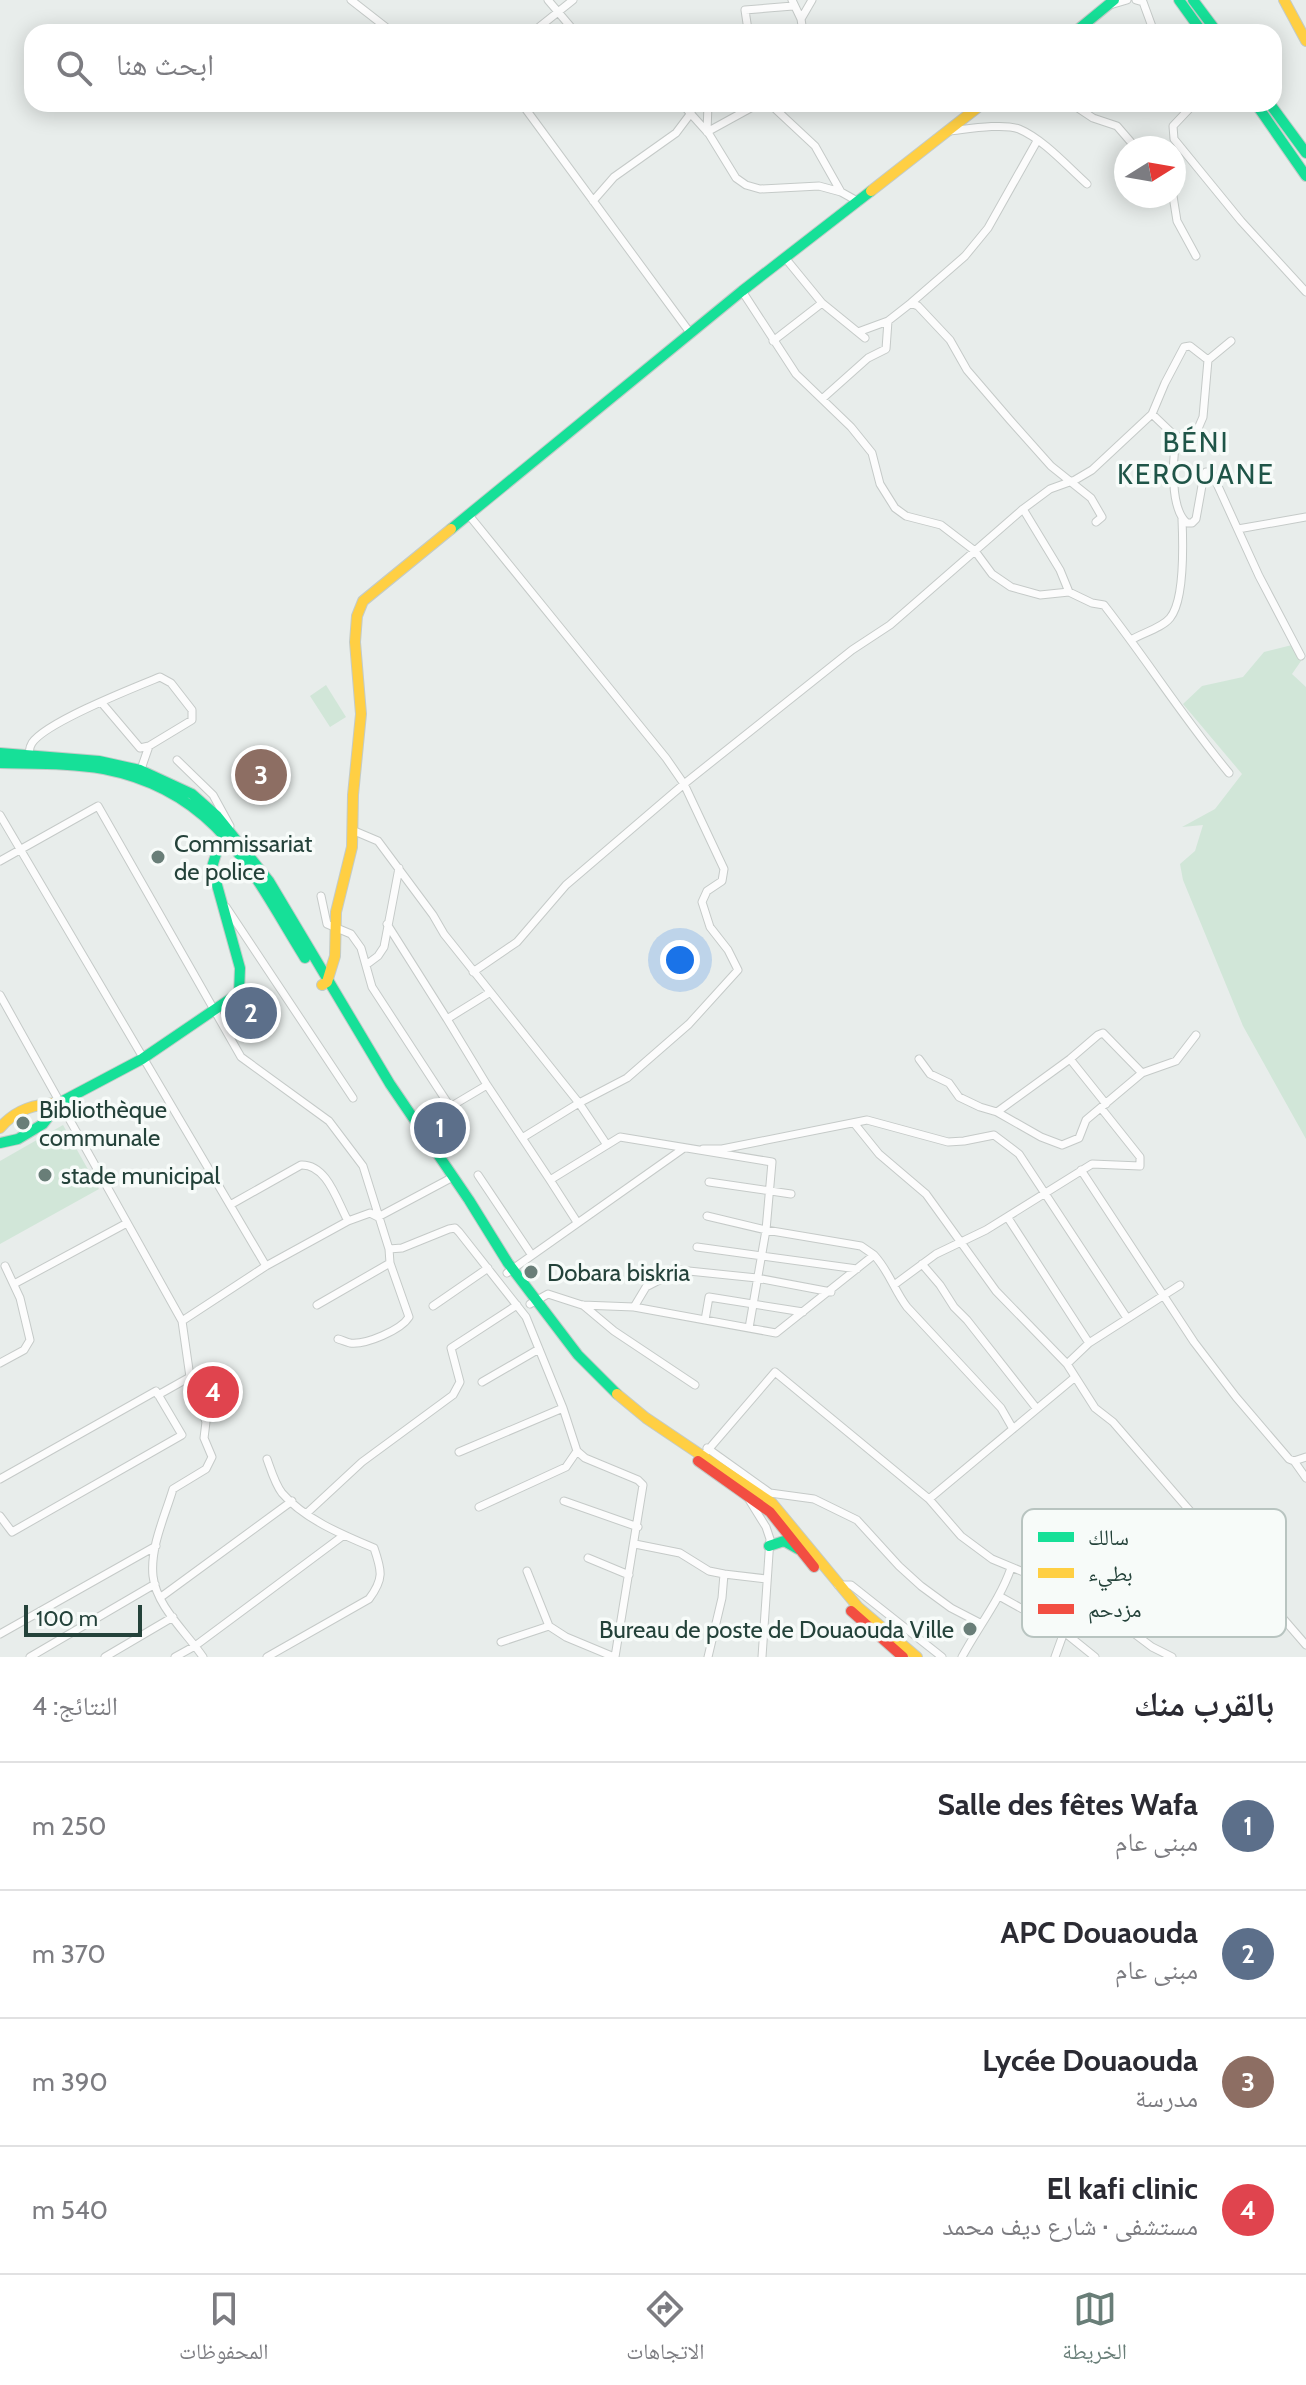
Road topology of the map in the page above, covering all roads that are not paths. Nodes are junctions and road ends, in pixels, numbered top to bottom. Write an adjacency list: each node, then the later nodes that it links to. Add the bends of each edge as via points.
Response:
1 (351, 0): 14 (street)
2 (548, 0): 12 (street)
3 (573, 0): 12 (street)
4 (812, 0): 13 (street)
5 (1127, 0): 11 (street)
6 (1136, 0): 20 (street, via 1143,2)
7 (1179, 0): 21 (main road)
8 (1193, 0): 22 (main road)
9 (1284, 0): 23 (main road)
10 (792, 3): 13 (street); 17 (street, via 745,10)
11 (1111, 3): 19 (main road)
12 (557, 12): 15 (street); 16 (street)
13 (801, 19): 18 (street)
14 (382, 24)
15 (543, 24)
16 (568, 24)
17 (747, 24)
18 (802, 24)
19 (1085, 24)
20 (1151, 24)
21 (1196, 24)
22 (1211, 24)
23 (1306, 41)
24 (528, 112): 42 (street)
25 (708, 112): 35 (street)
26 (743, 112): 35 (street)
27 (779, 112): 41 (street, via 815,146)
28 (972, 112): 34 (main road)
29 (1084, 112): 36 (street, via 1117,126)
30 (1186, 112): 48 (street, via 1173,126 1174,139)
31 (1262, 112): 39 (main road)
32 (1276, 112): 38 (main road)
33 (691, 113): 35 (street); 42 (street, via 676,133 614,177)
34 (948, 131): 37 (street, via 1009,127); 43 (main road)
35 (707, 132): 41 (street, via 746,185 819,186)
36 (1126, 136)
37 (1037, 141): 40 (street); 50 (street, via 988,228 965,256)
38 (1306, 153)
39 (1306, 176)
40 (1087, 184)
41 (841, 192): 43 (street)
42 (593, 201): 52 (street)
43 (859, 202): 46 (main road)
44 (1175, 208): 45 (street)
45 (1196, 256)
46 (786, 259): 47 (main road); 49 (street)
47 (742, 291): 52 (main road); 53 (street)
48 (1306, 292)
49 (822, 303): 51 (street, via 862,335); 53 (street)
50 (911, 303): 51 (street); 59 (street, via 950,340 967,370 1051,466)
51 (888, 321): 56 (street, via 886,349)
52 (691, 334): 61 (main road)
53 (773, 341): 56 (street)
54 (1231, 341): 55 (street)
55 (1208, 360): 57 (street, via 1184,347); 58 (street, via 1203,417 1197,431)
56 (822, 399): 66 (street, via 872,453 880,484 895,508 941,525)
57 (1152, 414): 58 (street); 59 (street)
58 (1177, 438): 63 (street, via 1174,488)
59 (1073, 481): 60 (street, via 1050,489); 64 (street, via 1102,517)
60 (1023, 509): 66 (street); 67 (street)
61 (468, 514): 78 (street); 80 (main road, via 363,601 357,616 361,714)
62 (1306, 517): 65 (street)
63 (1182, 519): 65 (street, via 1196,519 1203,480 1206,472 1212,473); 68 (street, via 1184,554 1175,608 1165,623)
64 (1096, 522)
65 (1238, 529): 69 (street)
66 (975, 551): 67 (street, via 992,574 1011,587 1040,595); 78 (street, via 890,625)
67 (1069, 592): 68 (street, via 1104,605)
68 (1131, 640): 76 (street)
69 (1301, 656)
70 (101, 702): 71 (street, via 137,746); 71 (street, via 160,677 168,680 192,710 192,720); 73 (street, via 35,739)
71 (149, 746): 77 (street)
72 (0, 753): 73 (main road)
73 (29, 754): 77 (main road, via 99,761)
74 (177, 760): 81 (street, via 213,795)
75 (0, 763): 77 (main road)
76 (1229, 773)
77 (140, 774): 81 (main road, via 189,802)
78 (684, 784): 90 (street, via 566,885 517,942); 104 (street, via 724,869 722,881 702,902 710,927 738,970 689,1024 627,1078)
79 (0, 815): 82 (street)
80 (352, 830): 84 (street, via 378,841); 88 (main road)
81 (230, 838): 86 (main road, via 217,851 212,867); 91 (main road)
82 (22, 849): 83 (street); 94 (street, via 98,806); 97 (street)
83 (0, 861)
84 (399, 868): 87 (street); 90 (street)
85 (321, 896): 88 (street, via 327,924)
86 (220, 897): 94 (main road, via 241,978 239,993); 102 (street)
87 (387, 924): 89 (street, via 384,947); 95 (street)
88 (336, 928): 89 (street, via 351,934); 91 (main road, via 335,956)
89 (366, 965): 106 (street, via 372,987)
90 (473, 972): 92 (street)
91 (325, 984): 117 (main road)
92 (489, 993): 95 (street); 104 (street)
93 (0, 995): 103 (street)
94 (214, 1009): 97 (main road); 120 (street, via 241,1057 329,1121 363,1166)
95 (447, 1019): 101 (street)
96 (1196, 1035): 100 (street, via 1176,1061)
97 (142, 1059): 103 (main road); 124 (street)
98 (919, 1059): 107 (street, via 959,1097)
99 (1070, 1059): 100 (street, via 1103,1033); 105 (street); 107 (street)
100 (1142, 1073): 105 (street)
101 (487, 1085): 106 (street); 111 (street)
102 (353, 1098)
103 (59, 1103): 110 (main road, via 33,1104 7,1117); 112 (main road, via 43,1124); 131 (street)
104 (579, 1103): 111 (street); 113 (street)
105 (1103, 1106): 107 (street, via 1086,1120 1079,1138 1062,1145); 115 (street, via 1140,1166 1092,1164)
106 (450, 1107): 108 (street)
107 (997, 1112)
108 (460, 1122)
109 (854, 1123): 114 (street, via 722,1149); 122 (street, via 867,1120 948,1142 994,1135 1019,1154); 133 (street, via 879,1154 926,1194)
110 (0, 1128)
111 (522, 1138): 118 (street)
112 (0, 1143)
113 (607, 1145): 114 (street, via 620,1137); 118 (street)
114 (688, 1149): 121 (street, via 772,1162); 130 (street)
115 (1081, 1170): 122 (street); 151 (street)
116 (478, 1175): 136 (street)
117 (450, 1179): 127 (street); 145 (main road)
118 (550, 1180): 130 (street)
119 (709, 1182): 121 (street)
120 (370, 1188): 125 (street); 127 (street)
121 (768, 1192): 123 (street); 132 (street)
122 (1045, 1193): 128 (street); 160 (street)
123 (791, 1194)
124 (230, 1205): 129 (street, via 308,1165 320,1171); 142 (street)
125 (363, 1215): 127 (street); 129 (street)
126 (707, 1216): 132 (street)
127 (378, 1217): 135 (street)
128 (1008, 1218): 133 (street); 165 (street)
129 (348, 1221): 142 (street)
130 (577, 1222): 136 (street)
131 (127, 1223): 147 (street); 162 (street)
132 (766, 1230): 137 (street); 138 (street, via 861,1246)
133 (960, 1243): 140 (street); 168 (street, via 996,1291)
134 (697, 1247): 137 (street)
135 (389, 1249): 139 (street); 143 (street, via 455,1228)
136 (531, 1254): 145 (street)
137 (762, 1255): 144 (street); 146 (street)
138 (874, 1255): 144 (street); 148 (street)
139 (390, 1263): 153 (street); 164 (street, via 409,1317 363,1342)
140 (922, 1264): 148 (street); 175 (street)
141 (5, 1266): 147 (street)
142 (266, 1266): 162 (street)
143 (488, 1268): 154 (street); 156 (street)
144 (857, 1269): 150 (street)
145 (509, 1270): 158 (main road)
146 (757, 1278): 150 (street); 152 (street); 157 (street, via 679,1270 646,1287)
147 (14, 1284): 167 (street, via 30,1340 24,1350)
148 (894, 1285): 176 (street, via 907,1307 1001,1408)
149 (1180, 1285): 151 (street)
150 (831, 1292): 159 (street)
151 (1164, 1295): 160 (street); 182 (street, via 1236,1397)
152 (753, 1303): 159 (street); 161 (street, via 709,1297); 163 (street)
153 (317, 1305)
154 (517, 1305): 158 (street); 191 (street, via 451,1348 460,1382 453,1395 362,1462)
155 (582, 1305): 157 (street); 158 (street, via 548,1294); 172 (street)
156 (433, 1306)
157 (634, 1307): 161 (street)
158 (534, 1308): 166 (street); 179 (main road, via 574,1360 616,1402 668,1443)
159 (803, 1312): 163 (street, via 776,1333)
160 (1127, 1318): 165 (street)
161 (705, 1320): 163 (street)
162 (182, 1321): 169 (street)
163 (749, 1328)
164 (338, 1339)
165 (1089, 1343): 168 (street)
166 (539, 1349): 171 (street); 174 (street)
167 (0, 1363)
168 (1067, 1364): 170 (street)
169 (190, 1377): 173 (street); 196 (street, via 212,1457 206,1469 173,1489)
170 (1074, 1378): 175 (street); 190 (street)
171 (482, 1382)
172 (695, 1385)
173 (158, 1395): 184 (street, via 156,1391); 192 (street, via 182,1435 12,1532)
174 (563, 1408): 177 (street); 178 (street)
175 (1037, 1409): 176 (street)
176 (1013, 1429): 186 (street)
177 (577, 1451): 189 (street, via 566,1467); 193 (street, via 641,1482)
178 (459, 1452)
179 (703, 1455): 185 (main road); 186 (street, via 775,1372); 213 (street, via 770,1493 814,1499 857,1520 921,1586)
180 (1306, 1457): 182 (street)
181 (267, 1459): 187 (street, via 281,1491)
182 (1294, 1461): 183 (street)
183 (1306, 1478)
184 (0, 1479)
185 (747, 1489): 197 (street, via 750,1504 766,1527); 198 (main road); 207 (main road, via 781,1512)
186 (929, 1499): 200 (street, via 961,1536)
187 (292, 1501): 191 (street); 209 (street)
188 (564, 1501): 193 (street)
189 (479, 1507)
190 (1188, 1509)
191 (307, 1513): 194 (street)
192 (0, 1516)
193 (638, 1527): 195 (street)
194 (344, 1535): 221 (street); 227 (street, via 374,1548 380,1584 369,1599)
195 (635, 1544): 203 (street, via 680,1553); 204 (street)
196 (156, 1546): 206 (street); 215 (street)
197 (769, 1546): 198 (main road, via 784,1541); 205 (street)
198 (801, 1551): 231 (main road, via 868,1627)
199 (588, 1558): 204 (street)
200 (1011, 1568): 202 (street); 208 (street)
201 (527, 1571): 214 (street)
202 (1022, 1572)
203 (724, 1574): 205 (street); 229 (street)
204 (629, 1575): 228 (street)
205 (767, 1579): 230 (street)
206 (155, 1584): 209 (street); 223 (street)
207 (838, 1585): 232 (main road); 233 (street, via 851,1585)
208 (999, 1596): 210 (street); 213 (street)
209 (161, 1597): 211 (street)
210 (1022, 1609)
211 (173, 1617): 221 (street); 224 (street)
212 (1286, 1622): 220 (street)
213 (980, 1623): 234 (street)
214 (549, 1626): 219 (street); 228 (street)
215 (0, 1634)
216 (1062, 1637): 235 (street)
217 (1070, 1637): 236 (street)
218 (1139, 1637): 222 (street)
219 (501, 1642)
220 (1306, 1645)
221 (195, 1646): 225 (street); 226 (street)
222 (1152, 1647): 237 (street); 238 (street)
223 (30, 1657)
224 (105, 1657)
225 (175, 1657)
226 (203, 1657)
227 (267, 1657)
228 (614, 1657)
229 (708, 1657)
230 (762, 1657)
231 (903, 1657)
232 (917, 1657)
233 (942, 1657)
234 (962, 1657)
235 (1055, 1657)
236 (1095, 1657)
237 (1145, 1657)
238 (1172, 1657)

